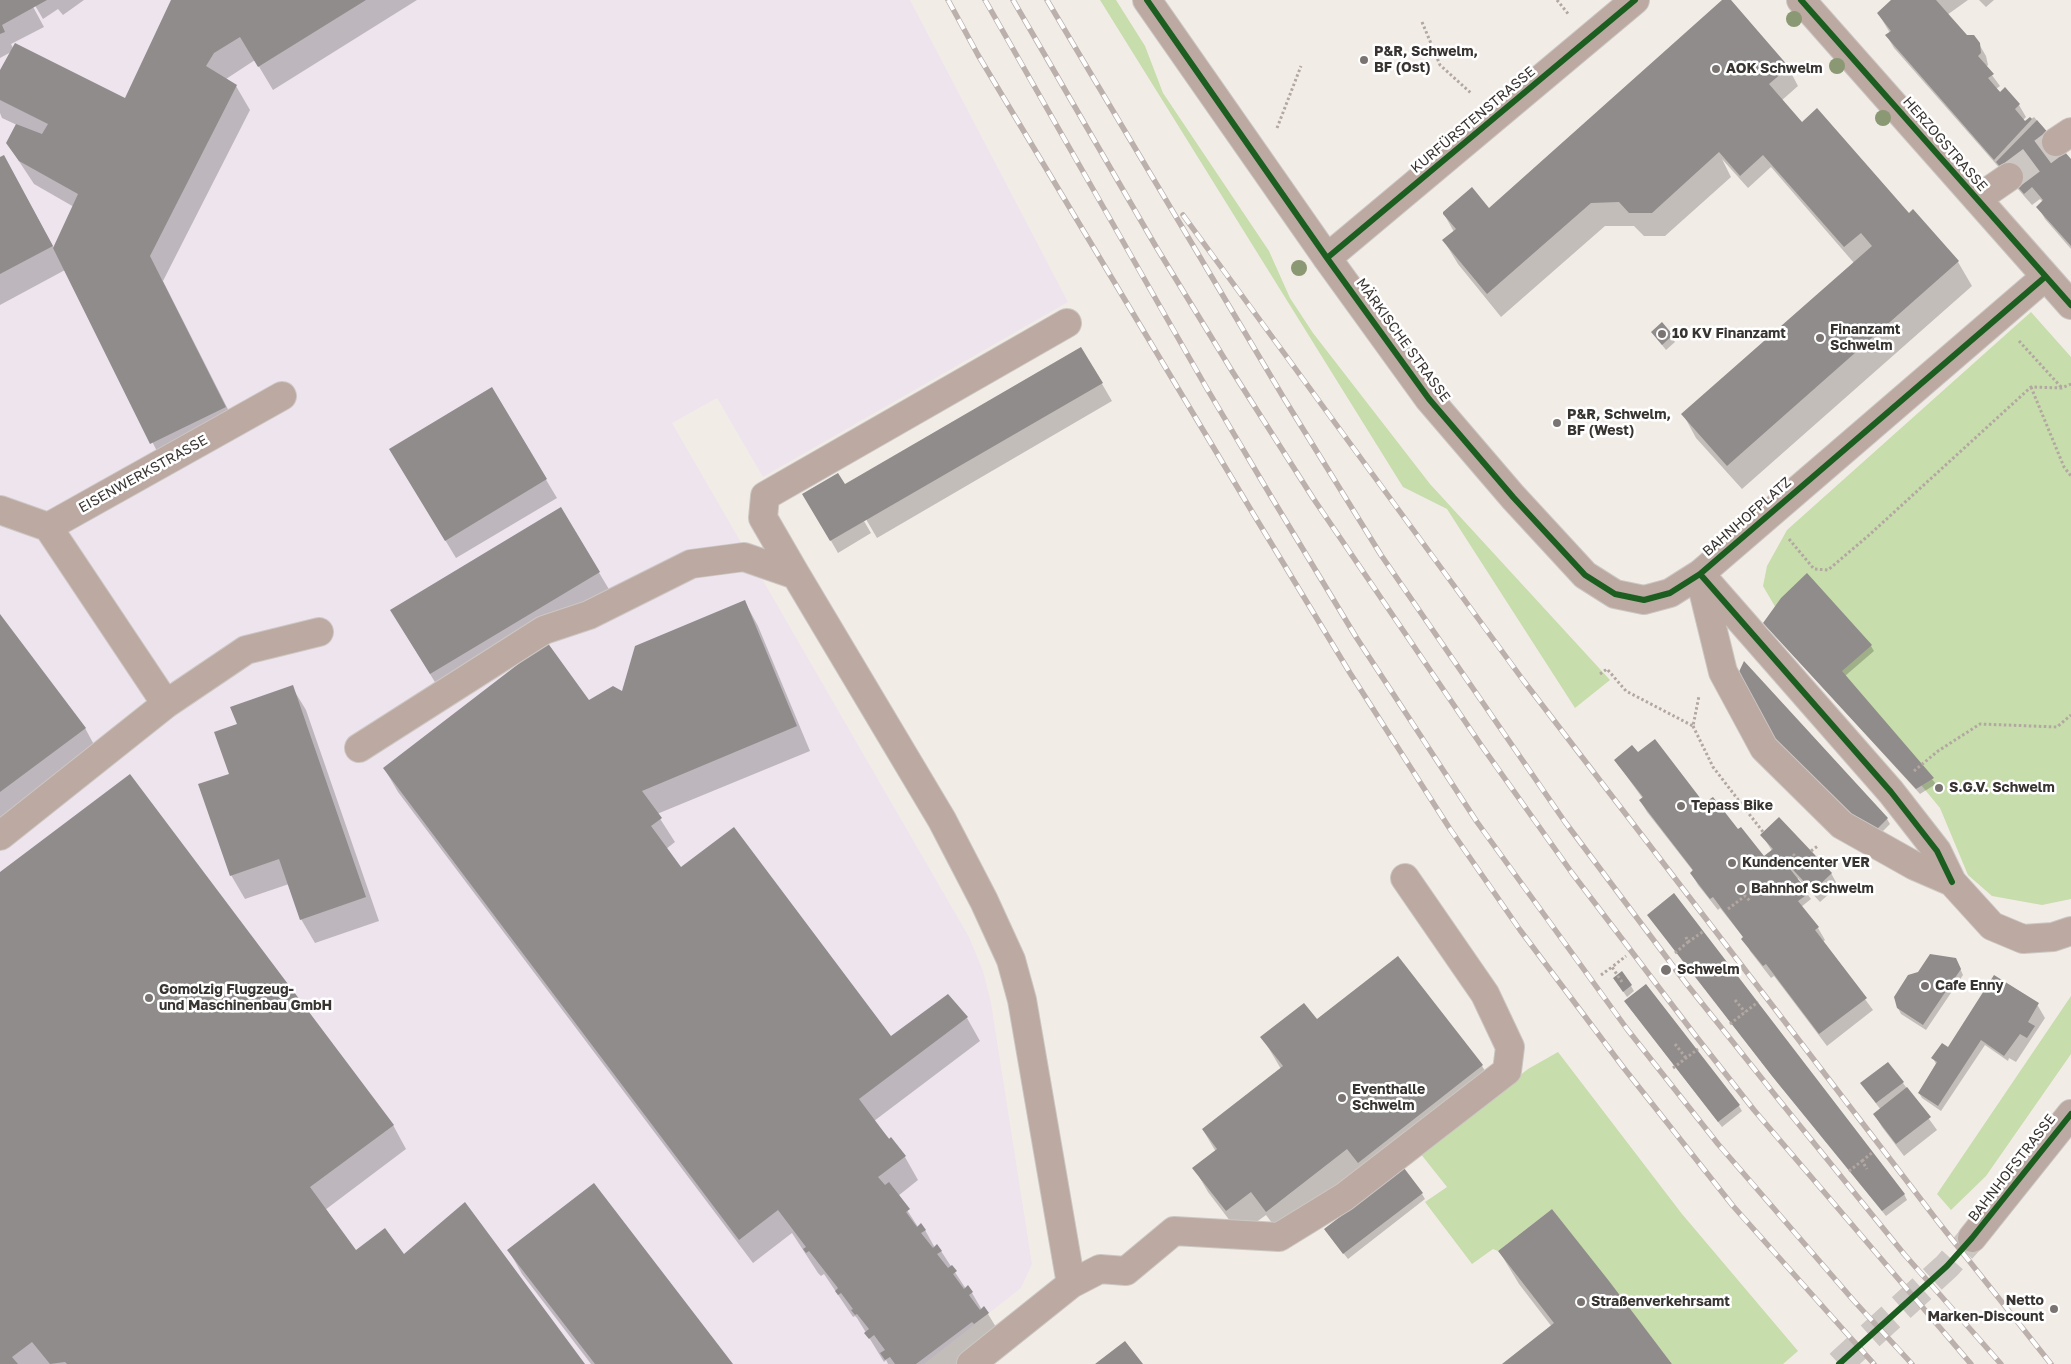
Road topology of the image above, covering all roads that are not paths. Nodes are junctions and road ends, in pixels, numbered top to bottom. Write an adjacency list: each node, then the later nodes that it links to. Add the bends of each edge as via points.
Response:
1 (1147, 0): 6 (street, MÄRKISCHE STRASSE)
2 (1635, 0): 6 (street, KURFÜRSTENSTRASSE)
3 (1801, 0): 5 (street, HERZOGSTRASSE)
4 (2009, 177): 5 (street)
5 (1977, 200): 7 (street, HERZOGSTRASSE)
6 (1327, 258): 13 (street, MÄRKISCHE STRASSE, via 1429,399 1585,575 1615,594 1644,600 1670,593)
7 (2045, 277): 8 (street, HERZOGSTRASSE); 13 (street, BAHNHOFPLATZ)
8 (2071, 305)
9 (1067, 323): 14 (street, via 765,496 763,518)
10 (282, 396): 12 (street, EISENWERKSTRASSE)
11 (0, 510): 12 (street)
12 (48, 527): 16 (street)
13 (1700, 574): 20 (street, BAHNHOFPLATZ, via 1891,792 1937,851); 20 (street, via 1723,672 1764,748 1842,825 1915,866)
14 (796, 575): 17 (street, via 744,557 690,564 589,616 544,630); 24 (street, via 942,820 1011,960 1025,1017)
15 (319, 632): 16 (street, via 246,650)
16 (166, 704): 18 (street)
17 (358, 748)
18 (0, 836)
19 (1405, 878): 24 (street, via 1485,994 1510,1047 1507,1071 1344,1197 1279,1237 1174,1231 1126,1271 1100,1269)
20 (1952, 882): 21 (street, via 1992,926 2015,936 2023,939 2053,937)
21 (2071, 930)
22 (2071, 1114): 23 (main road, BAHNHOFSTRASSE)
23 (1972, 1238)
24 (1071, 1284): 25 (street)
25 (970, 1364)

